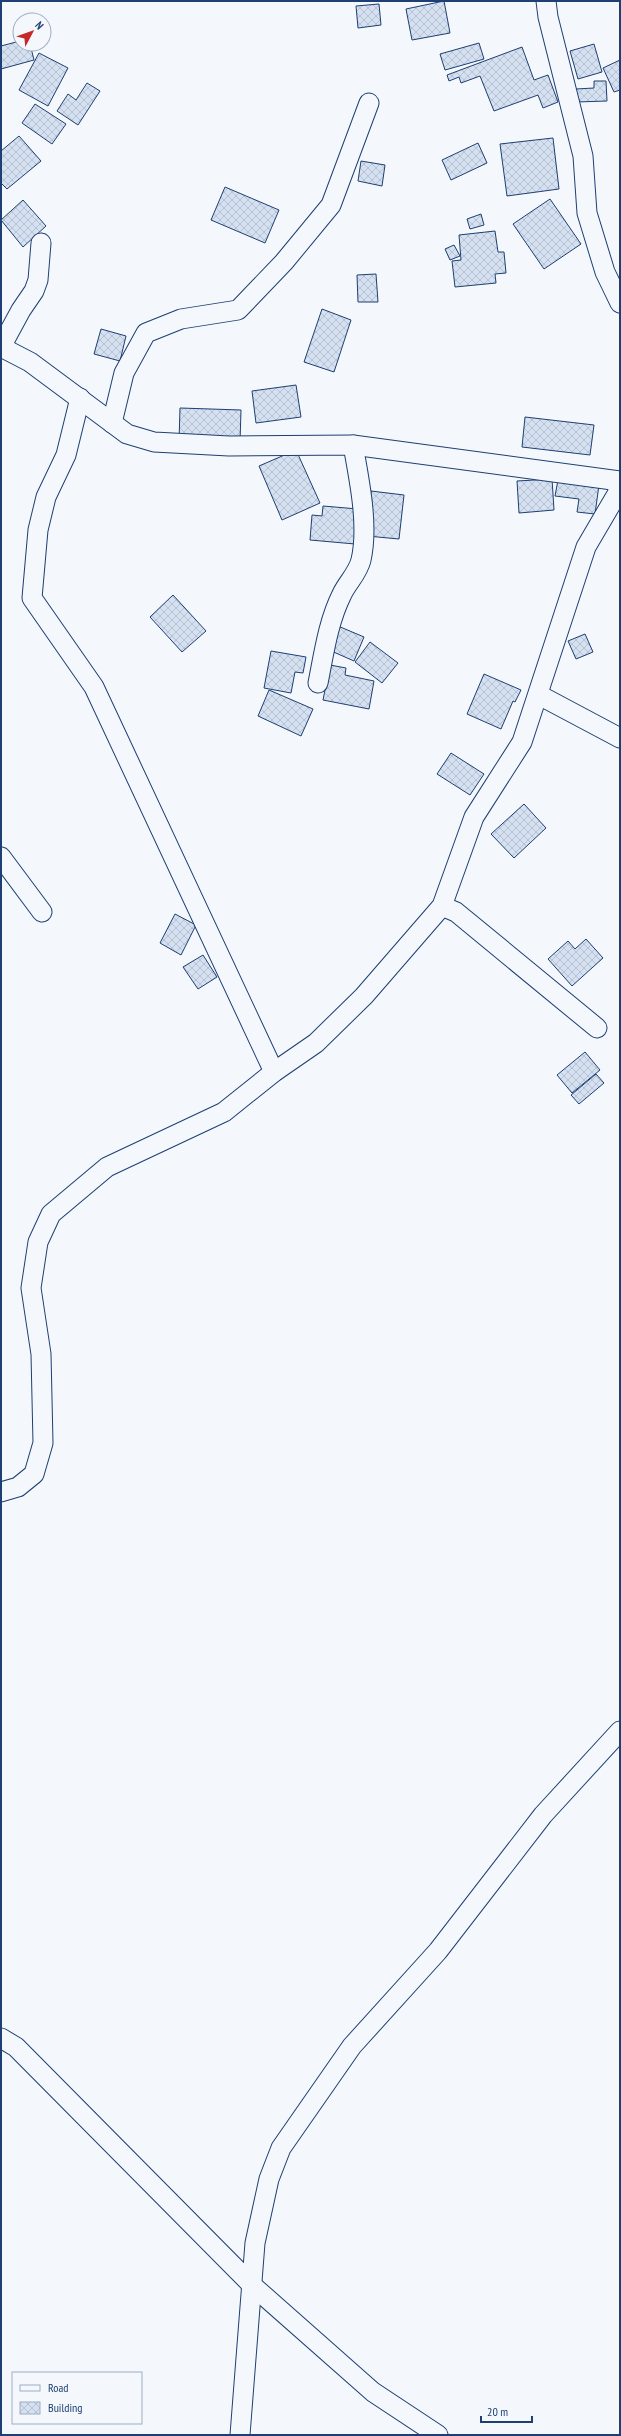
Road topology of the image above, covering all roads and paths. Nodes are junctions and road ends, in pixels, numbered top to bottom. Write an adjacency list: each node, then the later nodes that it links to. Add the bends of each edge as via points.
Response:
1 (546, 1): 4 (street, via 582,156 587,213 605,272)
2 (369, 103): 7 (street, via 331,205 284,262 238,310 181,319 146,333 124,373)
3 (41, 243): 5 (street, via 38,280 34,291)
4 (620, 303)
5 (1, 347): 6 (street, via 30,362)
6 (80, 398): 7 (street); 17 (street, via 66,455 46,497 38,530 32,598 94,687)
7 (112, 423): 8 (street, via 127,434 154,442 229,446)
8 (353, 445): 9 (street); 10 (street, via 362,516 361,561 342,594 328,634)
9 (620, 482): 11 (street, via 617,494 586,547 557,631)
10 (318, 682)
11 (539, 695): 12 (street); 14 (street, via 522,742 474,817)
12 (620, 738)
13 (1, 857): 15 (street)
14 (442, 906): 16 (street, via 456,912); 17 (street, via 364,996 316,1043)
15 (42, 912)
16 (597, 1028)
17 (274, 1072): 18 (street, via 224,1112 107,1167 51,1214 38,1242 31,1288 41,1354 44,1443 34,1474 18,1488)
18 (1, 1492)
19 (620, 1730): 21 (street, via 543,1815 438,1951 352,2046 281,2148 269,2179 255,2243)
20 (1, 2038): 21 (street, via 16,2047)
21 (252, 2286): 22 (street); 23 (street, via 372,2392)
22 (240, 2435)
23 (438, 2435)

